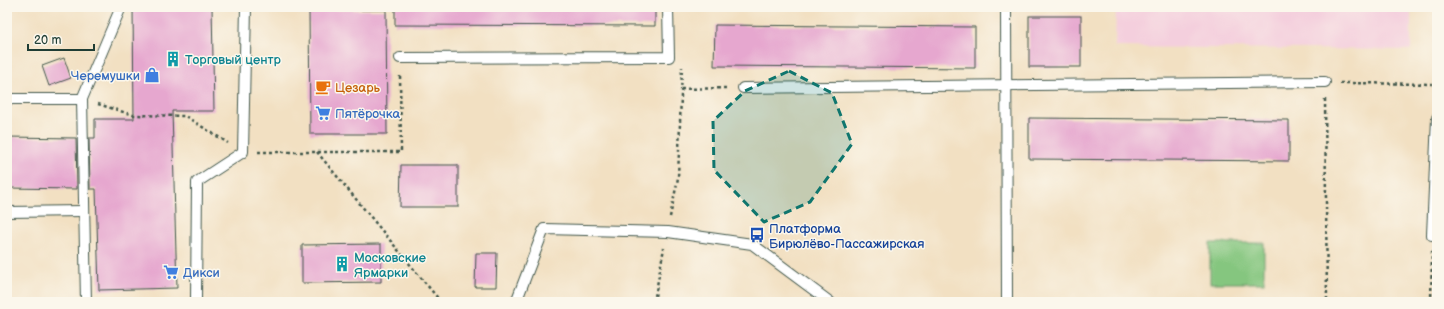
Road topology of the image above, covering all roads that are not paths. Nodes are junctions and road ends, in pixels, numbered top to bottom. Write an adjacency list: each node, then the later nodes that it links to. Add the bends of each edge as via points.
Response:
1 (121, 7): 10 (lane)
2 (246, 7): 16 (lane, via 243,152 197,182)
3 (670, 7): 5 (lane, via 669,57)
4 (1006, 7): 7 (lane)
5 (400, 58)
6 (1325, 82): 7 (lane)
7 (1007, 86): 8 (lane); 19 (lane)
8 (743, 88)
9 (7, 99): 10 (lane)
10 (82, 99): 13 (lane)
11 (1437, 118): 14 (lane)
12 (7, 212): 13 (lane)
13 (84, 212): 15 (lane)
14 (1432, 235)
15 (86, 302)
16 (196, 302)
17 (516, 302): 18 (lane, via 544,229 668,232 752,244)
18 (830, 302)
19 (1007, 302)

